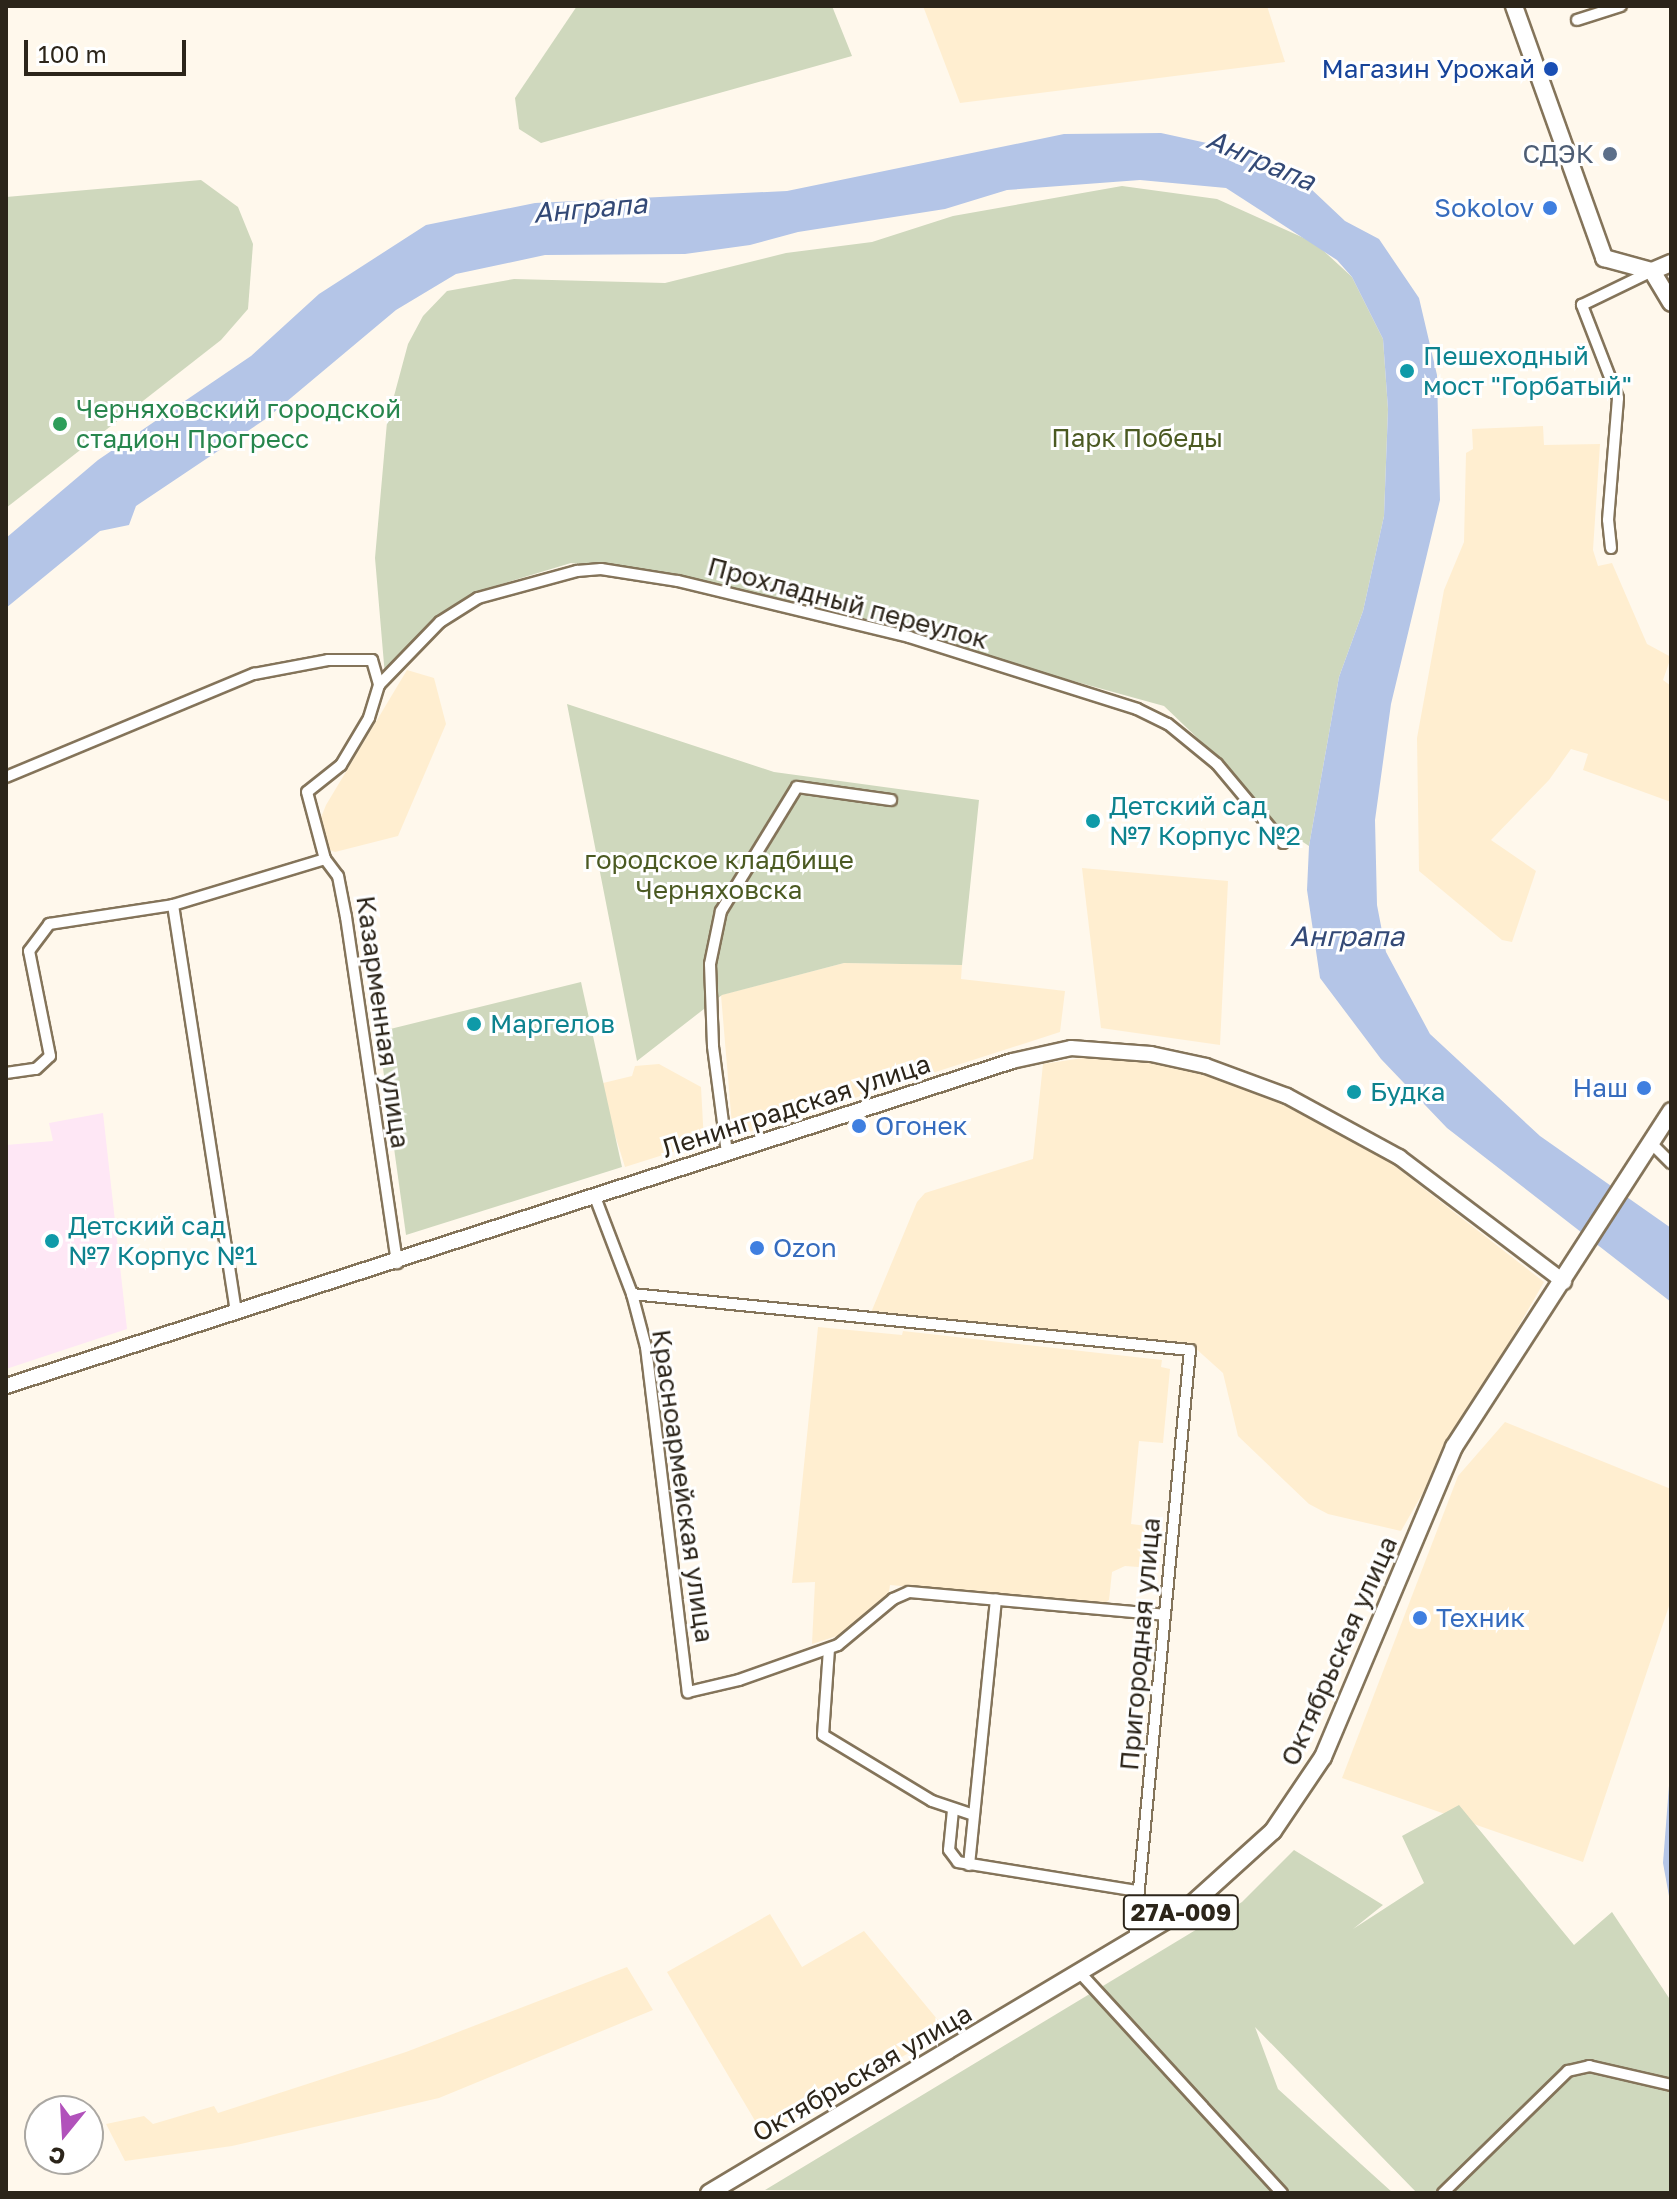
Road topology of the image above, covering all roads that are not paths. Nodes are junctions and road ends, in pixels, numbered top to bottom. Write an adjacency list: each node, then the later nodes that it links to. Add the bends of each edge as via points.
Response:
1 (1514, 6): 5 (main road, via 1604,258)
2 (1621, 6): 3 (street)
3 (1577, 20)
4 (1671, 263): 5 (main road)
5 (1652, 271): 6 (main road); 7 (street, via 1582,305 1618,398 1608,520)
6 (1671, 303)
7 (1611, 548)
8 (379, 685): 9 (street, via 378,668 359,657 254,674); 11 (street, Прохладный переулок, via 440,622 478,598 577,571 601,569 678,581 909,637 1137,709 1168,724 1217,764); 12 (street, Казарменная улица, via 369,718 341,765 307,792)
9 (6, 777)
10 (891, 800): 17 (street, via 797,787 721,911 710,964 713,1046)
11 (1283, 843)
12 (325, 859): 13 (street); 20 (street, Казарменная улица, via 335,869 342,891)
13 (173, 905): 14 (street, via 49,924 32,941 30,963 50,1056 36,1069); 23 (street)
14 (6, 1073)
15 (1671, 1111): 16 (main road, 27А-009)
16 (1652, 1144): 18 (street); 21 (main road, 27А-009)
17 (727, 1153): 19 (street, Ленинградская улица); 21 (street, Ленинградская улица, via 1012,1061 1071,1048 1151,1054 1206,1066 1287,1096 1399,1157)
18 (1671, 1163)
19 (595, 1197): 20 (street, Ленинградская улица); 22 (street, Красноармейская улица)
20 (397, 1263): 23 (street, Ленинградская улица)
21 (1564, 1282): 32 (main road, Октябрьская улица / 27А-009, via 1454,1447 1323,1757 1298,1797 1233,1870)
22 (632, 1294): 26 (street, Пригородная улица, via 1190,1350); 27 (street, Красноармейская улица, via 656,1416 688,1692)
23 (236, 1313): 24 (street, Ленинградская улица)
24 (6, 1386)
25 (996, 1599): 26 (street); 27 (street, via 903,1594); 29 (street)
26 (1165, 1615): 31 (street, Пригородная улица)
27 (829, 1649): 28 (street, via 823,1735)
28 (953, 1810): 29 (street); 30 (street, via 950,1855)
29 (974, 1815): 30 (street)
30 (969, 1865): 31 (street)
31 (1138, 1891): 32 (street, Пригородная улица)
32 (1134, 1942): 33 (main road, Октябрьская улица / 27А-009)
33 (1082, 1975): 35 (main road, Октябрьская улица / 27А-009); 36 (street)
34 (1671, 2085): 37 (street, via 1589,2066 1568,2071)
35 (709, 2193)
36 (1282, 2193)
37 (1443, 2193)

